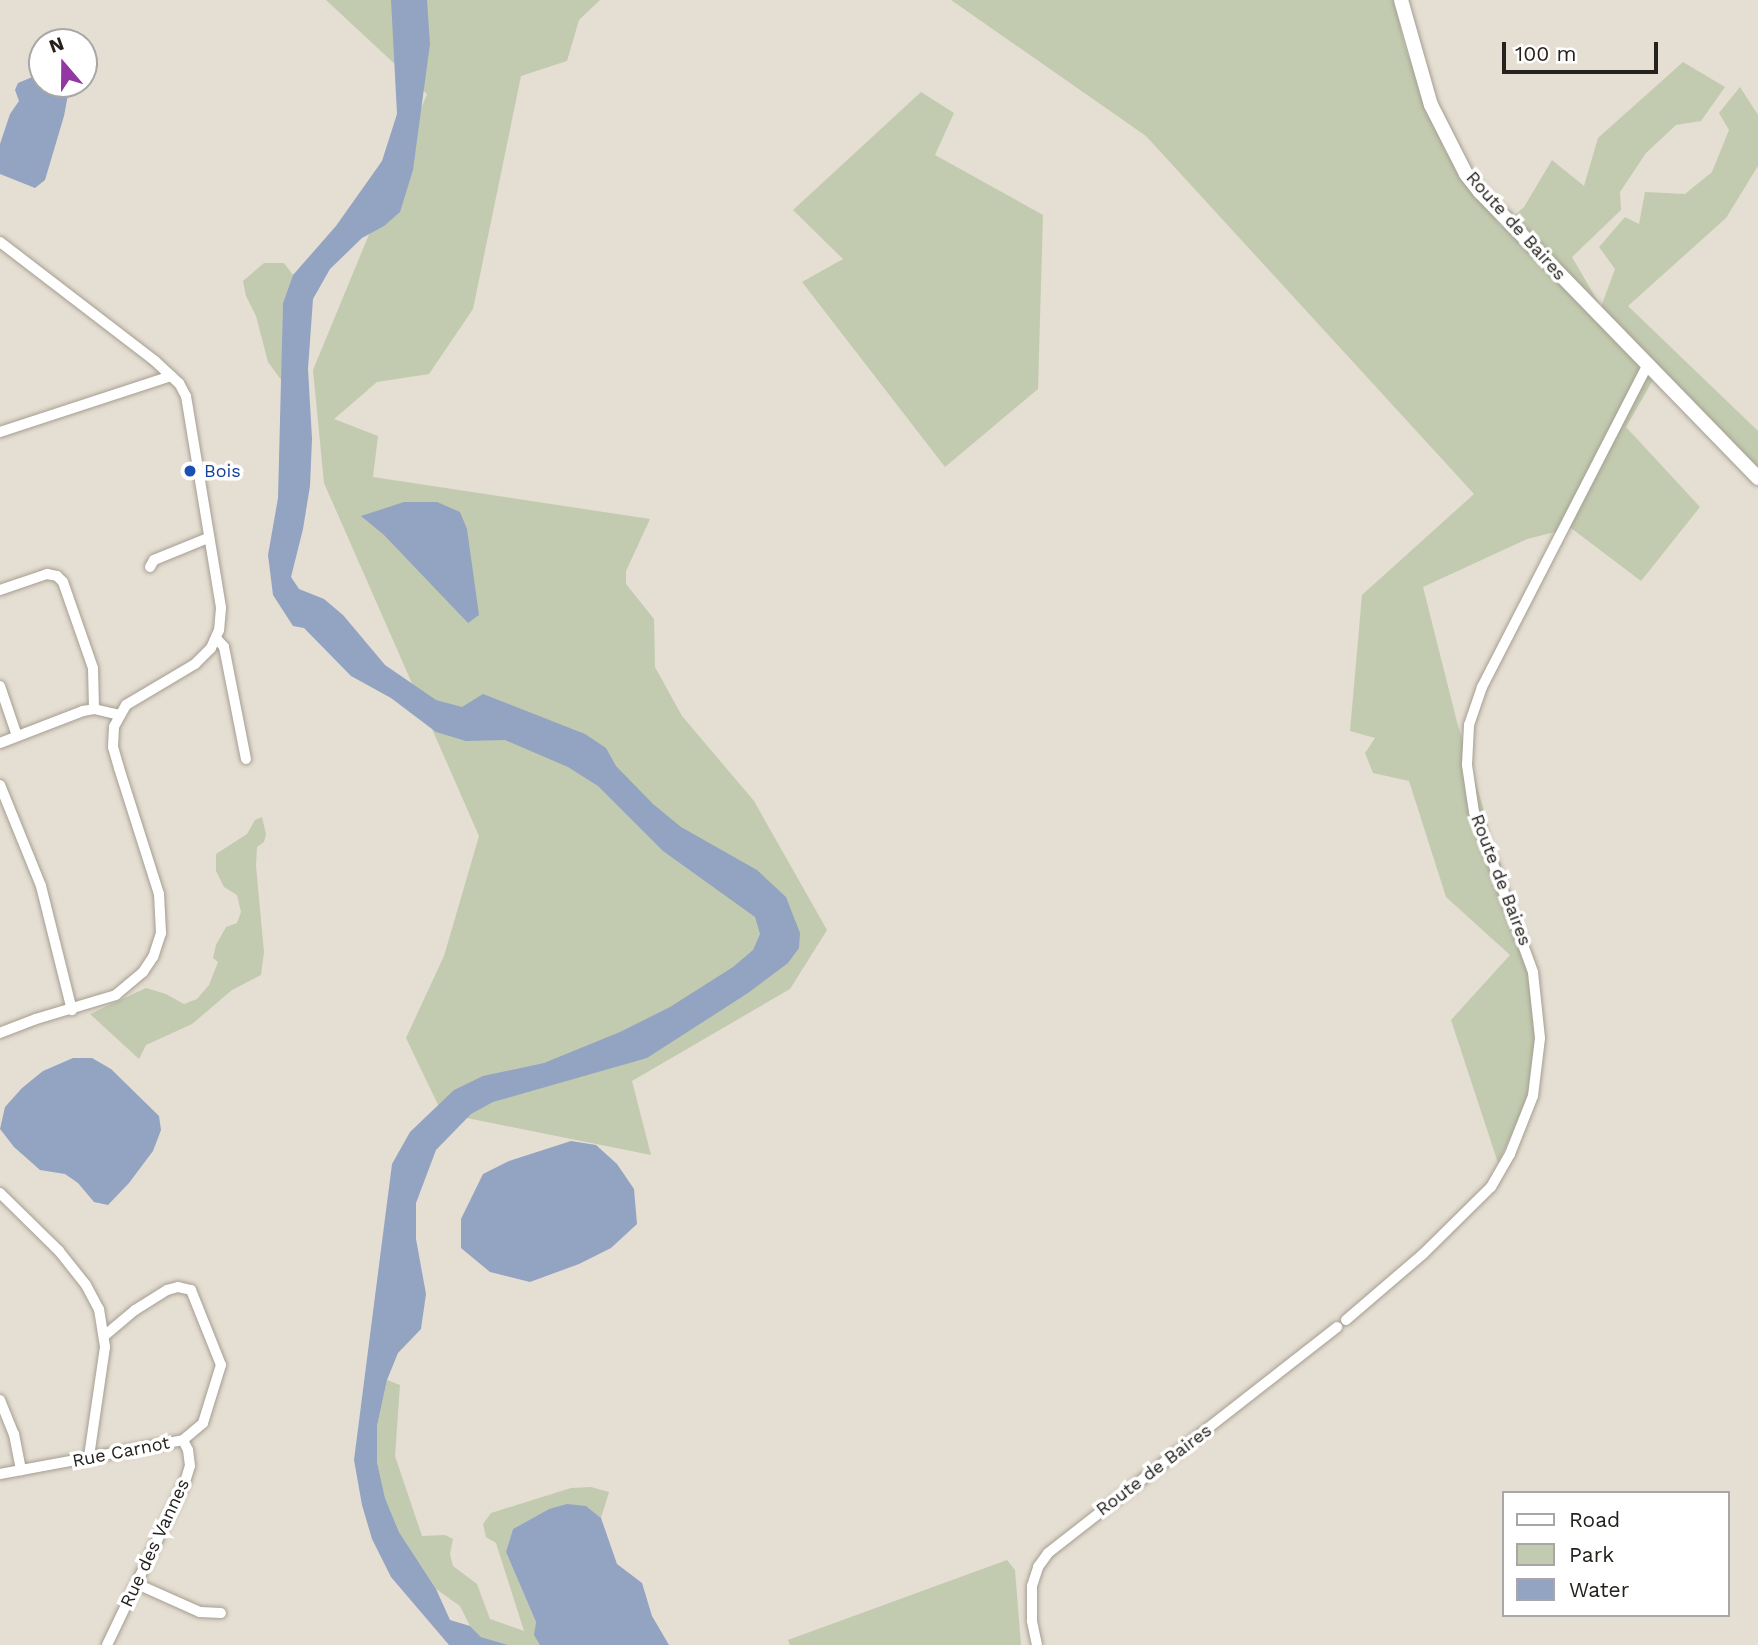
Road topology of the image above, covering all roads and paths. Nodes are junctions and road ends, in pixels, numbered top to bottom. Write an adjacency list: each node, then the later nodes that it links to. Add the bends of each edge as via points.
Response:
1 (1401, 0): 3 (street, Route de Baires, via 1431,105 1466,174)
2 (0, 242): 4 (street)
3 (1647, 366): 6 (street, Route de Baires); 30 (street, Route de Baires, via 1482,687 1469,725 1466,765 1474,812 1533,972 1540,1038 1533,1096 1510,1154 1491,1187 1423,1254 1341,1324 1048,1553 1032,1586)
4 (171, 376): 5 (street); 7 (street, via 186,397)
5 (0, 432)
6 (1758, 478)
7 (208, 538): 8 (street, via 154,560); 10 (street, via 221,608)
8 (150, 567)
9 (0, 590): 12 (street, via 47,574 63,582 93,668)
10 (216, 638): 13 (street, via 195,664 126,705); 16 (street, via 224,647)
11 (0, 686): 14 (street)
12 (94, 709): 13 (street); 14 (street)
13 (118, 715): 18 (street, via 113,747 159,894 161,933 153,957 127,987)
14 (17, 736): 15 (street)
15 (0, 743)
16 (246, 759)
17 (0, 785): 18 (street, via 41,886)
18 (72, 1010): 19 (street)
19 (0, 1033)
20 (0, 1194): 21 (street, via 42,1231 86,1285 99,1309)
21 (105, 1335): 23 (street, Rue Carnot, via 167,1290 184,1287 195,1295 221,1370 203,1423); 24 (street)
22 (0, 1400): 25 (street, via 14,1434)
23 (183, 1440): 24 (street, Rue Carnot); 27 (street, Rue des Vannes, via 190,1465 186,1482)
24 (89, 1458): 25 (street, Rue Carnot)
25 (21, 1470): 26 (street, Rue Carnot)
26 (0, 1474)
27 (137, 1584): 28 (street, via 200,1612); 29 (street, Rue des Vannes)
28 (220, 1614)
29 (107, 1645)
30 (1037, 1645)

